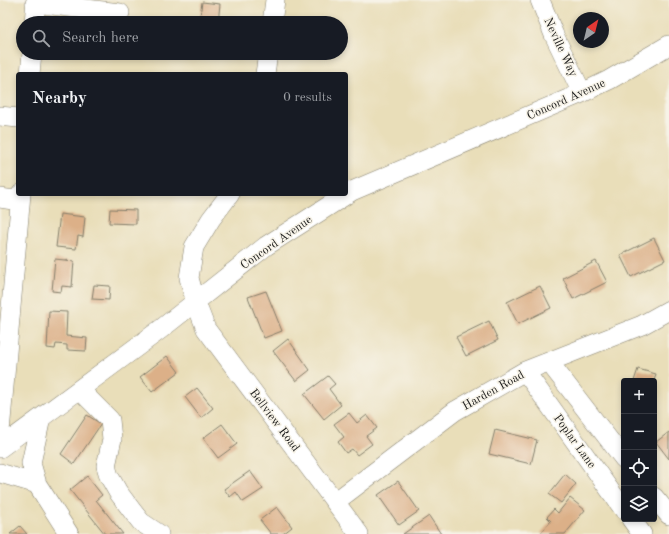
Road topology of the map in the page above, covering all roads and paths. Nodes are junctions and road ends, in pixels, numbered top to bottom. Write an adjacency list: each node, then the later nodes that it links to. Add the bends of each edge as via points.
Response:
1 (275, 0): 6 (street)
2 (540, 0): 12 (street, Neville Way)
3 (36, 2): 4 (street); 5 (street)
4 (120, 13)
5 (35, 16)
6 (273, 16)
7 (669, 44): 12 (street, Concord Avenue)
8 (31, 60): 10 (street)
9 (267, 60): 11 (street)
10 (30, 72)
11 (265, 72)
12 (582, 93): 15 (street, Concord Avenue)
13 (0, 116): 14 (street)
14 (16, 118)
15 (348, 194)
16 (228, 196): 20 (street, Bellview Road, via 194,248 189,278)
17 (344, 196): 20 (street, Concord Avenue, via 266,246)
18 (0, 198): 19 (street)
19 (21, 198): 26 (street)
20 (196, 303): 24 (street, Concord Avenue); 32 (street, Bellview Road, via 206,329)
21 (669, 310): 22 (street, Harden Road, via 642,325)
22 (549, 362): 23 (street, Harden Road); 28 (street)
23 (525, 371): 32 (street, Harden Road, via 455,412); 34 (street, Poplar Lane)
24 (80, 390): 25 (street, Concord Avenue); 36 (street, via 110,420 112,439 106,466 109,476 141,522)
25 (41, 418): 27 (street, Concord Avenue); 30 (street, via 31,462)
26 (0, 422)
27 (0, 448)
28 (621, 455)
29 (0, 473): 30 (street)
30 (37, 484): 35 (street)
31 (657, 500): 33 (street)
32 (336, 502): 37 (street, Bellview Road)
33 (669, 515)
34 (631, 524)
35 (69, 534)
36 (159, 534)
37 (359, 534)

